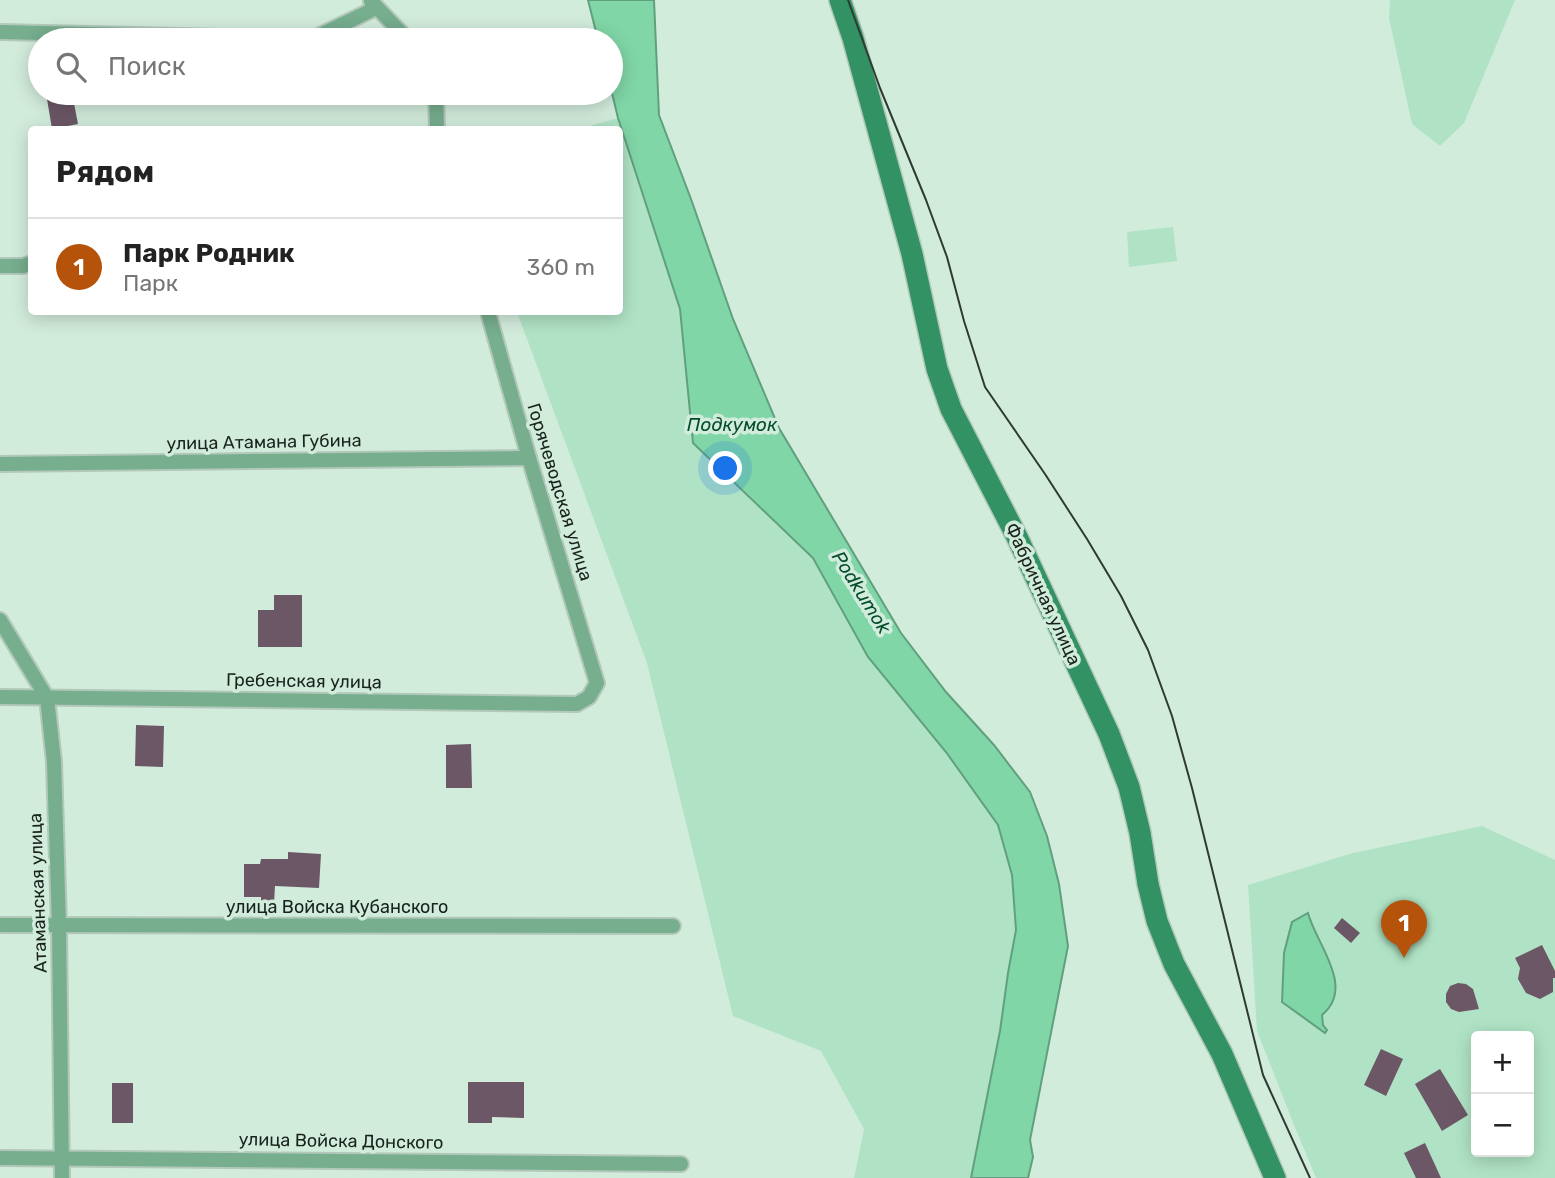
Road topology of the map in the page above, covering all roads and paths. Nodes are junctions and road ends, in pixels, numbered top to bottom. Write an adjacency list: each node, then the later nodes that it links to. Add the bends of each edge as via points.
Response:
1 (840, 0): 25 (main road, Фабричная улица, via 951,409 1109,734 1132,799 1157,920)
2 (373, 4): 3 (street); 4 (street)
3 (331, 28)
4 (396, 28)
5 (0, 32): 6 (street)
6 (28, 33)
7 (436, 105): 8 (street)
8 (437, 126)
9 (28, 264): 10 (street)
10 (0, 266)
11 (489, 315): 12 (street, Горячеводская улица)
12 (529, 458): 13 (street, улица Атамана Губина); 15 (street, Горячеводская улица)
13 (0, 464)
14 (0, 621): 17 (street, Атаманская улица)
15 (597, 683): 17 (street, Гребенская улица, via 589,697 577,704)
16 (0, 696): 17 (street, Гребенская улица)
17 (47, 698): 19 (street, Атаманская улица)
18 (0, 925): 19 (street, улица Войска Кубанского)
19 (60, 926): 20 (street, улица Войска Кубанского); 22 (street, Атаманская улица)
20 (673, 926)
21 (0, 1158): 22 (street, улица Войска Донского)
22 (62, 1158): 23 (street, улица Войска Донского); 24 (street, Атаманская улица)
23 (681, 1164)
24 (62, 1178)
25 (1275, 1178)

